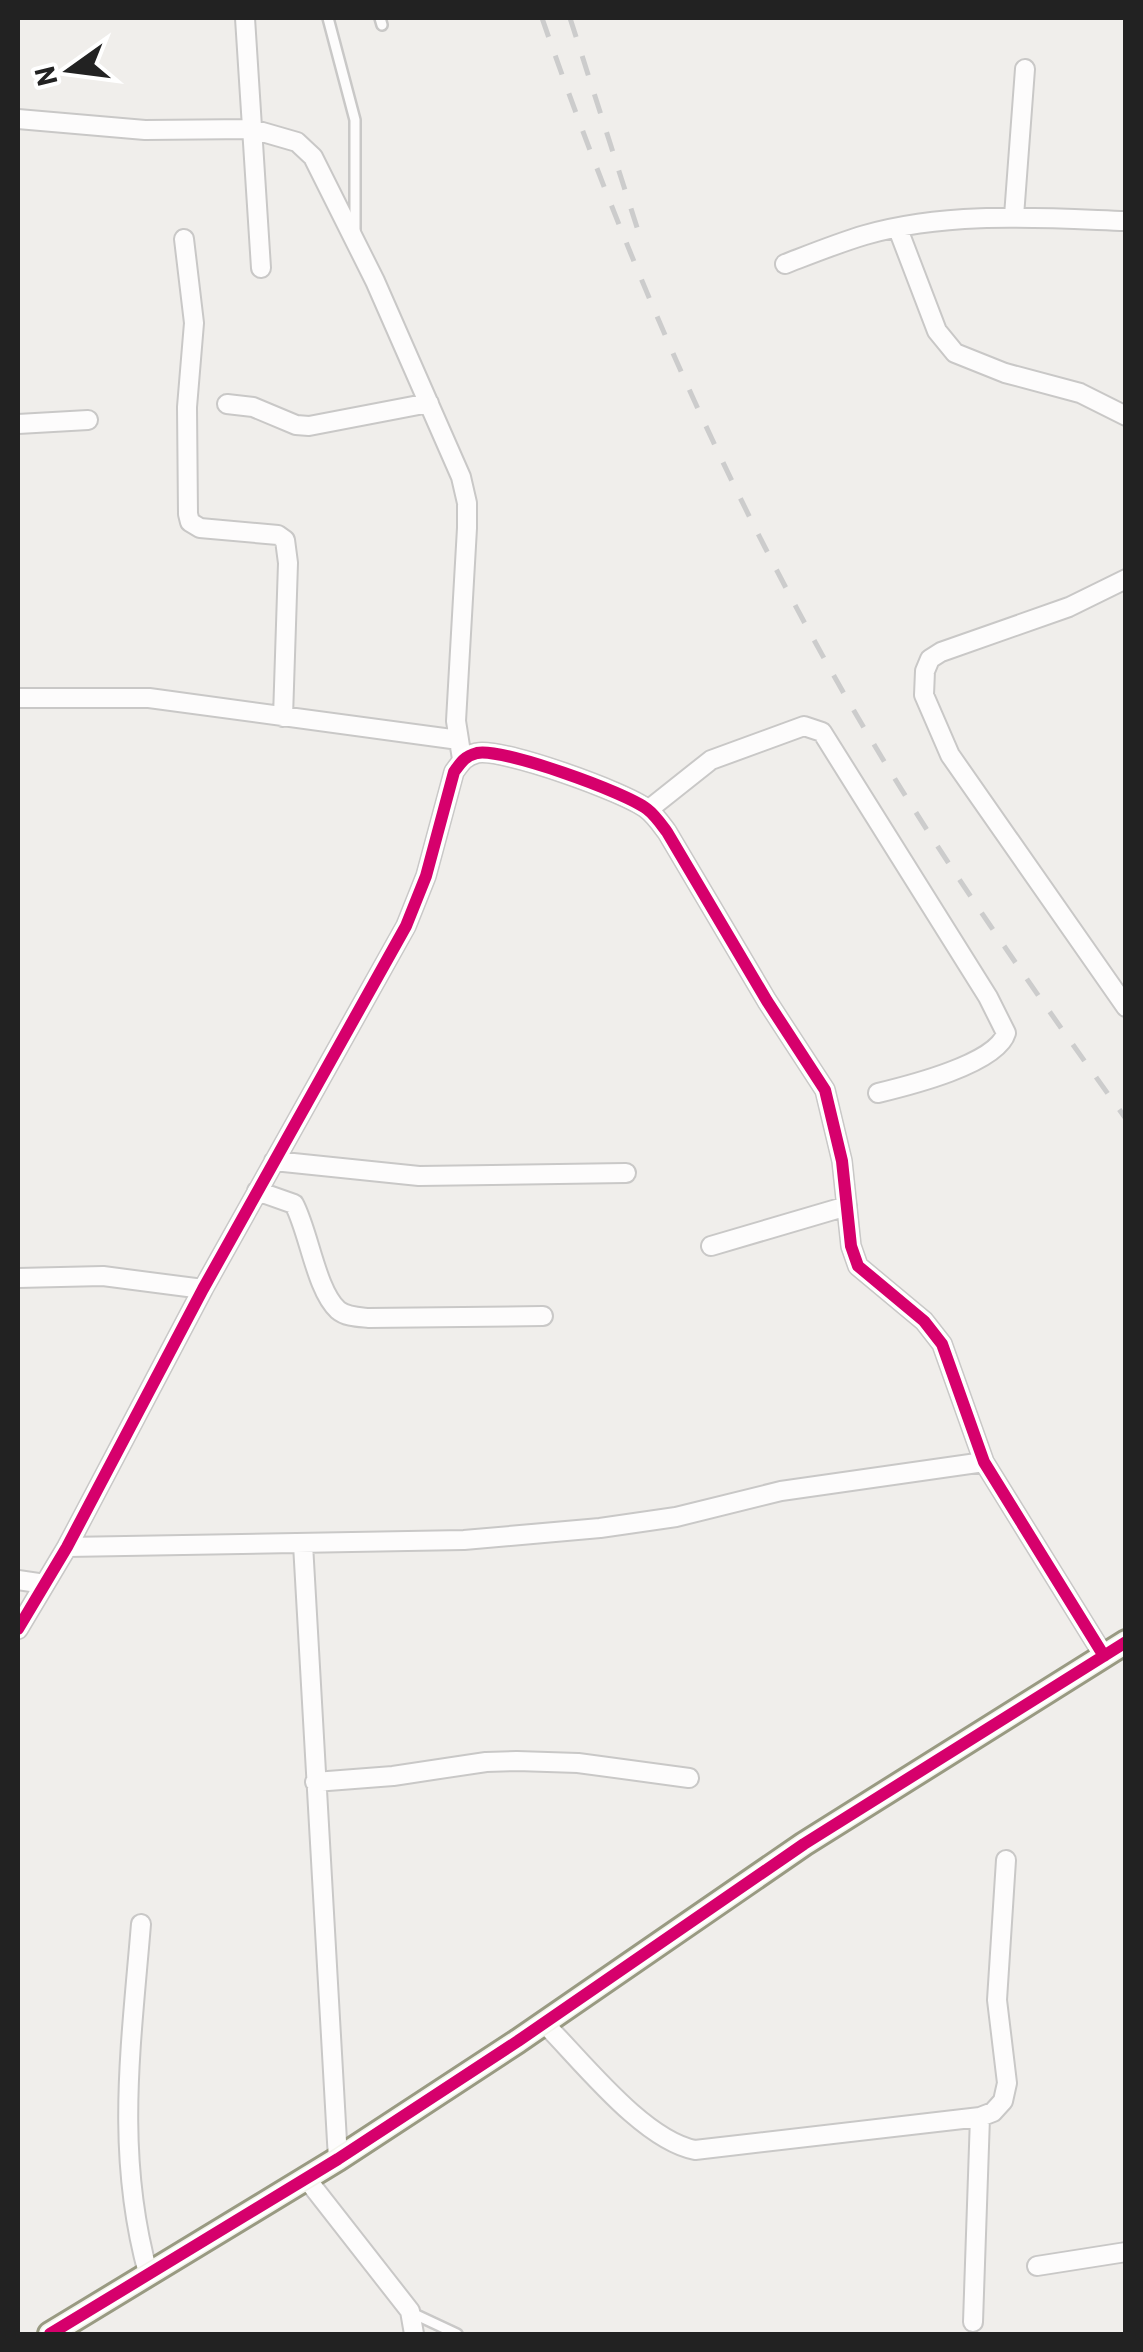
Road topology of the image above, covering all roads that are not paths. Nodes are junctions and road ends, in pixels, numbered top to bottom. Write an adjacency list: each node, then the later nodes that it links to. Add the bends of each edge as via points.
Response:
1 (246, 18): 5 (street)
2 (328, 18): 10 (lane, via 356,120)
3 (1025, 70): 6 (street)
4 (18, 119): 5 (street, via 144,130)
5 (252, 128): 10 (street, via 306,148); 12 (street)
6 (1014, 216): 7 (street); 8 (street)
7 (1126, 221)
8 (898, 229): 11 (street); 15 (street, via 937,331 954,353)
9 (184, 238): 20 (street, via 194,323 188,514 200,528 285,540)
10 (355, 242): 13 (street)
11 (785, 264)
12 (262, 268)
13 (429, 403): 14 (street, via 308,426); 21 (street, via 468,503 456,720)
14 (227, 404)
15 (1126, 416)
16 (88, 420): 17 (street)
17 (18, 424)
18 (1126, 579): 23 (street, via 1069,607 941,652 925,671 924,695 950,755)
19 (18, 698): 20 (street, via 150,698)
20 (282, 717): 21 (street)
21 (461, 750): 22 (street, via 526,761); 25 (street, via 406,926)
22 (648, 810): 24 (street, via 710,760 804,726 822,732 1006,1033 1004,1041 948,1074); 28 (street, via 825,1090)
23 (1126, 1007)
24 (878, 1093)
25 (274, 1161): 26 (street, via 419,1176); 27 (street)
26 (626, 1173)
27 (257, 1191): 31 (street); 32 (street, via 294,1204 326,1292 346,1315)
28 (847, 1206): 29 (street); 33 (street, via 858,1266 942,1344)
29 (711, 1246)
30 (18, 1278): 31 (street, via 103,1276)
31 (202, 1289): 35 (street)
32 (544, 1316)
33 (984, 1462): 34 (street, via 781,1491 600,1528); 40 (street)
34 (303, 1544): 35 (street); 42 (street)
35 (67, 1547): 37 (street)
36 (18, 1580): 37 (street)
37 (45, 1584): 38 (street)
38 (18, 1629)
39 (1126, 1642): 40 (street)
40 (1104, 1656): 45 (street, via 804,1844)
41 (690, 1778): 42 (street, via 517,1761)
42 (316, 1782): 47 (street)
43 (1006, 1860): 46 (street, via 998,2000 1006,2083 1003,2101)
44 (140, 1924): 51 (street, via 126,2144)
45 (544, 2022): 46 (street, via 644,2124 680,2147); 47 (street)
46 (980, 2117): 53 (street)
47 (338, 2158): 48 (street)
48 (306, 2178): 51 (street); 52 (street)
49 (1126, 2252): 50 (street)
50 (1037, 2266)
51 (148, 2273): 54 (street)
52 (410, 2311): 55 (street); 56 (lane)
53 (973, 2322)
54 (50, 2334)
55 (414, 2334)
56 (457, 2334)

